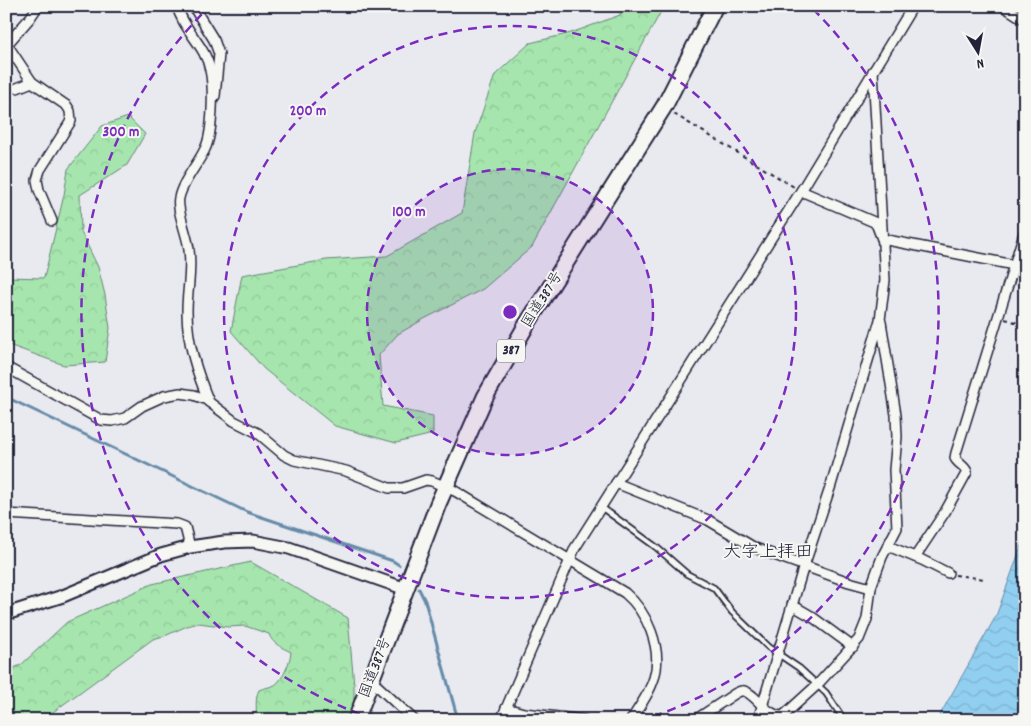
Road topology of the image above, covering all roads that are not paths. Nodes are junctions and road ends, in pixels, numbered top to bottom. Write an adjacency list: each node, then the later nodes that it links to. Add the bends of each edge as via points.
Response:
1 (38, 6): 9 (street, via 8,46)
2 (177, 6): 11 (street, via 190,34 205,54 210,70)
3 (193, 6): 11 (street, via 219,54)
4 (715, 6): 21 (highway, 国道387号 / 387, via 664,108 502,366)
5 (913, 6): 8 (street)
6 (1003, 6): 7 (street)
7 (1025, 20)
8 (873, 71): 12 (street); 15 (street)
9 (32, 82): 10 (street); 13 (street, via 67,106 72,116 37,180)
10 (17, 88)
11 (212, 117): 19 (street, via 205,149 178,202 190,258 188,335)
12 (801, 191): 15 (street, via 874,222); 20 (street)
13 (52, 221)
14 (1025, 230): 16 (street)
15 (882, 239): 16 (street); 17 (street, via 884,293)
16 (1014, 265): 26 (street, via 955,458 967,472)
17 (880, 320): 24 (street, via 897,437 894,470 897,522); 28 (street, via 832,485)
18 (6, 367): 19 (street, via 102,420 125,418 156,399 180,394 194,395)
19 (209, 402): 21 (street, via 294,460 346,471 389,488 403,488 426,480)
20 (616, 483): 22 (street); 28 (street, via 697,515 755,548)
21 (445, 486): 27 (street); 31 (highway, 国道387号 / 387)
22 (601, 507): 27 (street); 35 (lane, via 688,574 714,588 740,620)
23 (6, 514): 25 (street, via 177,524 185,527)
24 (888, 546): 26 (street); 30 (street)
25 (190, 547): 31 (street, via 239,541 278,545); 33 (street, via 161,555 63,596)
26 (914, 557): 29 (street)
27 (569, 560): 39 (street); 44 (street, via 625,593 646,617 656,643 658,661 650,690)
28 (804, 567): 30 (street); 32 (street)
29 (948, 574)
30 (871, 588): 34 (street, via 867,619)
31 (406, 589): 36 (highway, 国道387号 / 387)
32 (792, 605): 34 (street); 35 (street)
33 (6, 614)
34 (853, 647): 37 (street)
35 (778, 654): 37 (lane); 38 (street)
36 (371, 680): 40 (highway, 国道387号 / 387); 41 (street)
37 (817, 685): 38 (street, via 783,716); 47 (lane)
38 (763, 706): 45 (street, via 742,691); 46 (street)
39 (506, 708): 42 (street); 43 (street)
40 (356, 720)
41 (414, 720)
42 (501, 720)
43 (584, 720)
44 (631, 720)
45 (695, 720)
46 (758, 720)
47 (844, 720)

